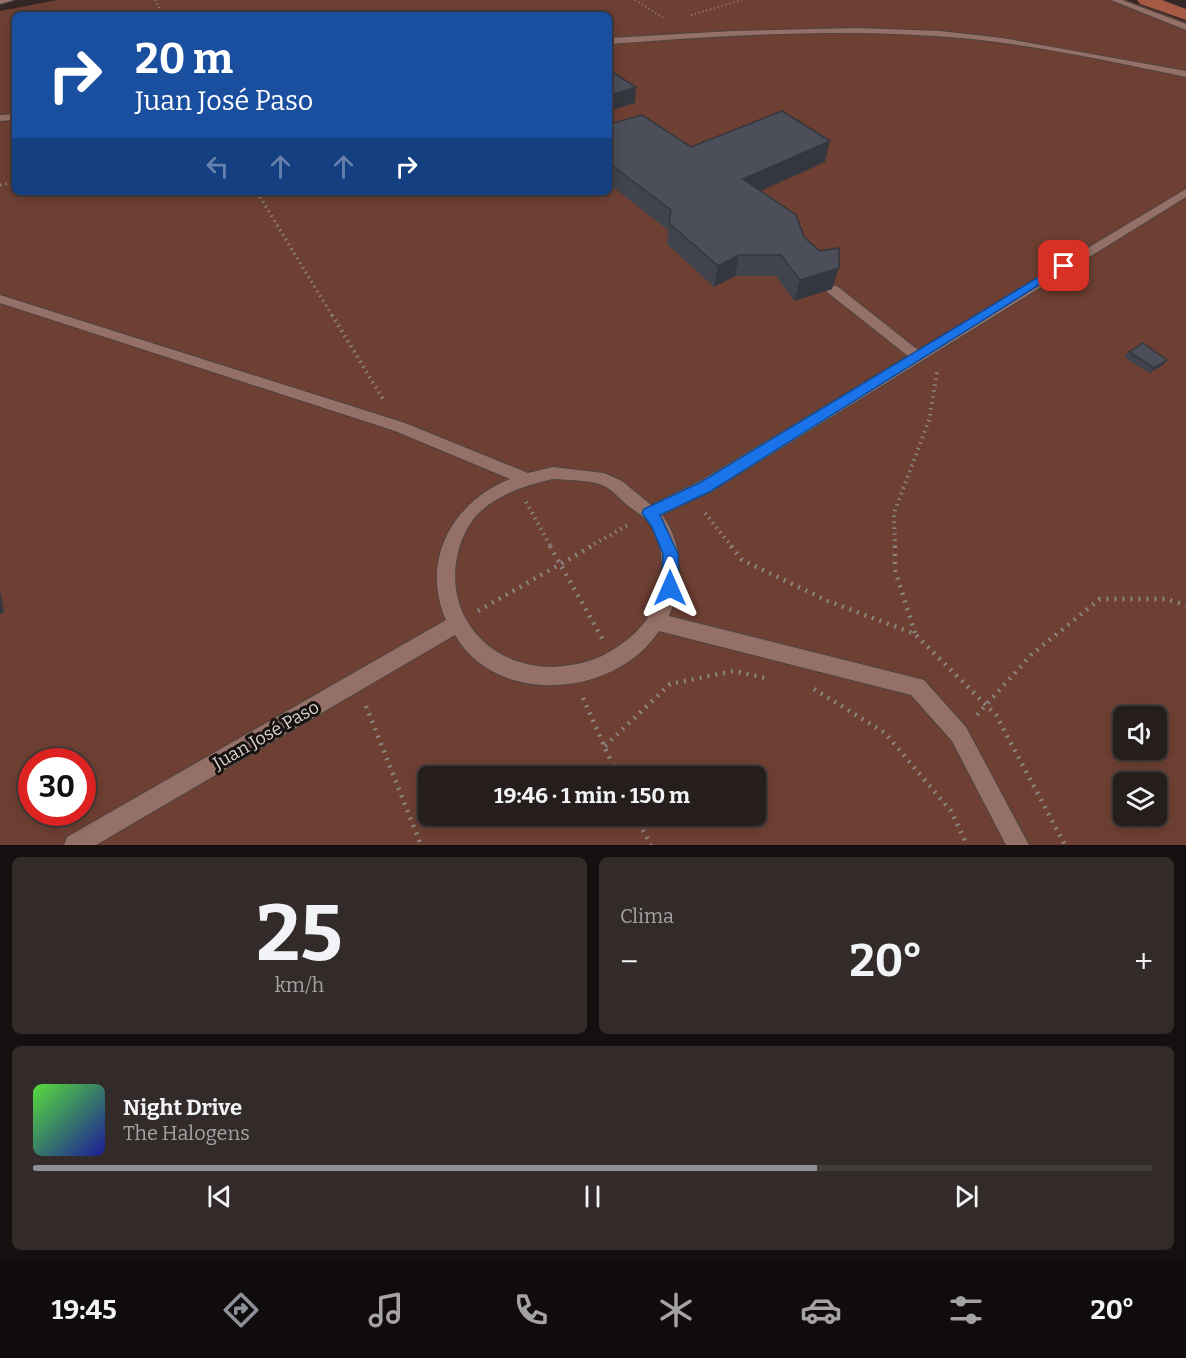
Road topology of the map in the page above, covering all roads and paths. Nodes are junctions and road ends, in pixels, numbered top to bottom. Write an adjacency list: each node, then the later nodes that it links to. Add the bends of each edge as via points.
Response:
1 (10, 0): 4 (street)
2 (742, 0): 5 (path)
3 (1115, 0): 6 (street)
4 (0, 2)
5 (690, 15)
6 (1186, 27)
7 (612, 41): 8 (street, via 802,29 942,34 1022,43)
8 (1186, 74)
9 (1186, 192): 13 (street)
10 (259, 195): 15 (path)
11 (832, 289): 14 (street)
12 (0, 299): 15 (street)
13 (942, 341): 14 (street); 21 (path, via 929,420 894,513 895,570)
14 (917, 356): 17 (street, via 706,486)
15 (400, 427): 16 (street)
16 (520, 481): 17 (street, via 553,473 583,474 611,483); 20 (street, via 472,510 454,535 445,564 445,595); 22 (path)
17 (649, 513): 19 (street, via 658,523 671,554 670,588); 20 (path)
18 (1186, 605): 27 (path, via 1166,598 1100,599 1032,654)
19 (657, 622): 22 (street, via 636,646); 27 (street, via 917,687)
20 (456, 624): 23 (street, via 476,648 504,666 538,676); 25 (street, Juan José Paso)
21 (915, 634)
22 (615, 660): 23 (street)
23 (573, 675): 28 (path)
24 (777, 680): 28 (path, via 734,671 669,684)
25 (356, 682): 31 (street, Juan José Paso); 32 (path)
26 (809, 686): 34 (path, via 885,733 951,811)
27 (958, 734): 35 (street)
28 (605, 746): 29 (path)
29 (613, 766)
30 (641, 826): 33 (path)
31 (75, 845)
32 (421, 845)
33 (651, 845)
34 (967, 845)
35 (1018, 845)

